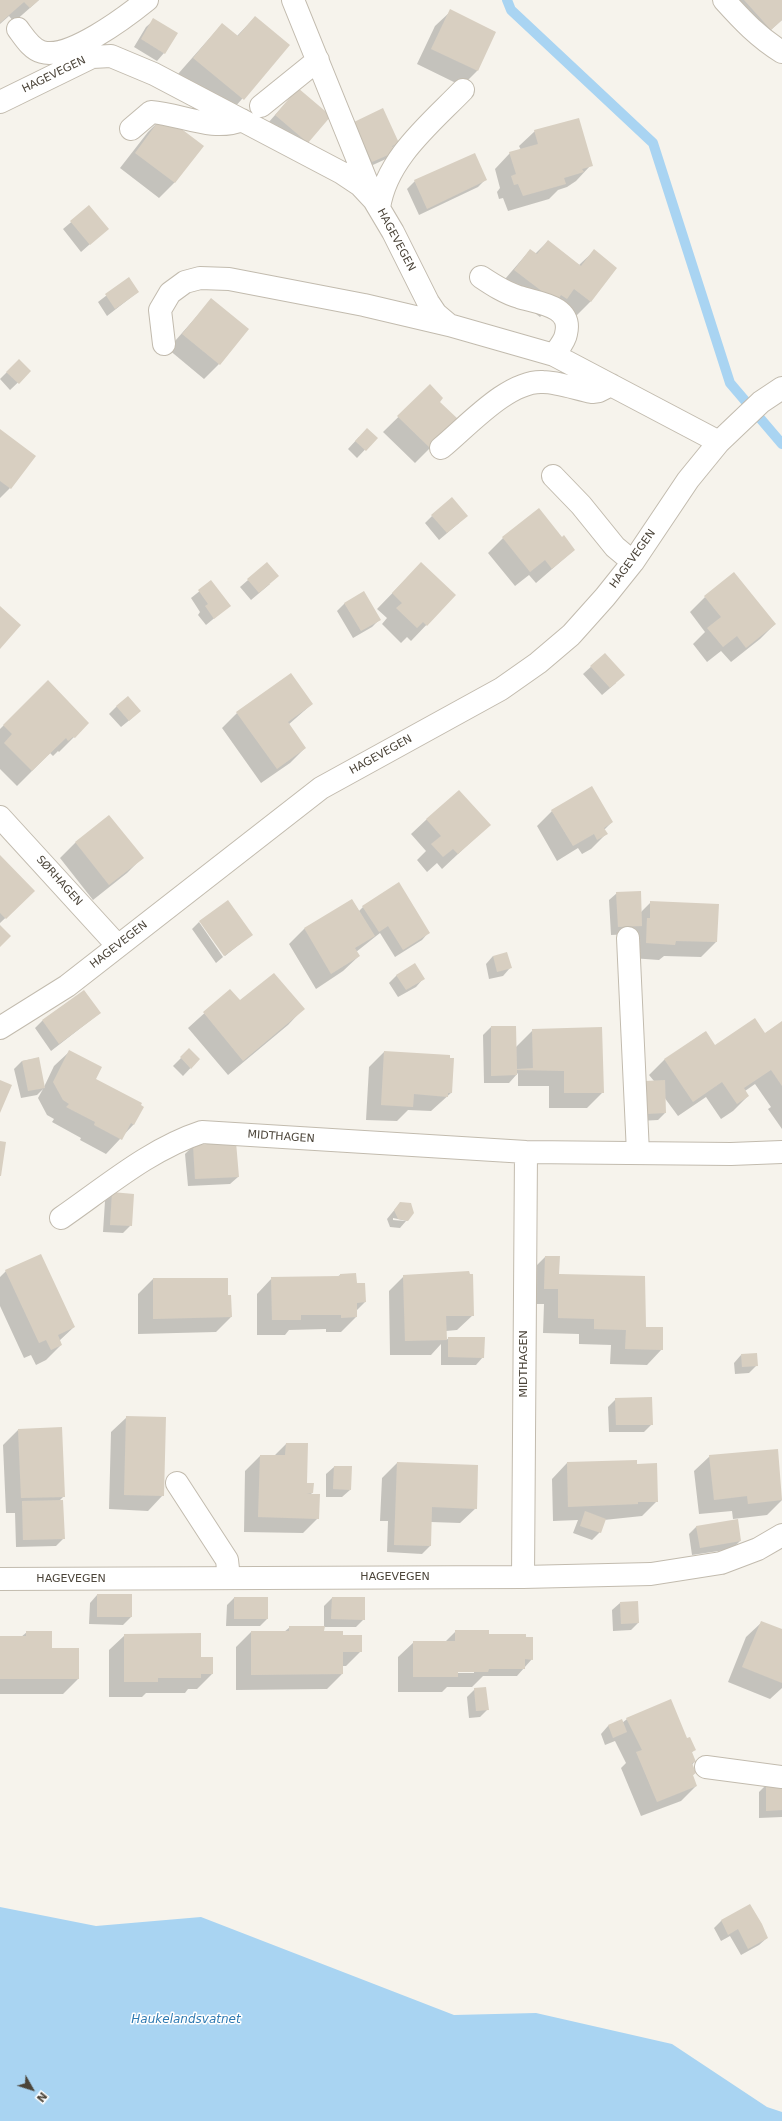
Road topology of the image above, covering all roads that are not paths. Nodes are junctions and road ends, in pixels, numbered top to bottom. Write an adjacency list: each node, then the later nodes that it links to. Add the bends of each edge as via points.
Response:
1 (147, 0): 4 (street, via 102,33 52,53 41,52 30,45)
2 (724, 0): 5 (street, via 749,28)
3 (302, 4): 6 (street)
4 (18, 29)
5 (782, 52)
6 (318, 60): 9 (street); 12 (street)
7 (463, 90): 12 (street, via 410,145 390,172)
8 (0, 102): 10 (street, HAGEVEGEN, via 92,57 111,56 154,74)
9 (262, 106)
10 (242, 120): 11 (street, via 231,124 210,124 166,113 151,112); 12 (street, HAGEVEGEN, via 342,173 360,185)
11 (131, 129)
12 (377, 204): 14 (street, HAGEVEGEN, via 394,232 428,302 436,314)
13 (481, 277): 16 (street, via 519,297 557,308 565,318 566,333)
14 (449, 325): 15 (street, via 364,305 229,279 200,278 185,282 170,293 160,310); 16 (street, HAGEVEGEN)
15 (164, 344)
16 (554, 355): 17 (street, HAGEVEGEN)
17 (611, 385): 19 (street, HAGEVEGEN); 20 (street, via 592,392 543,382 521,386 502,397)
18 (782, 388): 19 (street, HAGEVEGEN, via 761,402)
19 (719, 442): 22 (street, HAGEVEGEN, via 688,480)
20 (441, 448)
21 (553, 476): 22 (street, via 581,505 615,547)
22 (633, 562): 25 (street, HAGEVEGEN, via 571,634 538,664 501,689 321,788)
23 (0, 816): 25 (street, SØRHAGEN)
24 (628, 938): 29 (street)
25 (117, 945): 26 (street, HAGEVEGEN, via 67,986)
26 (0, 1028)
27 (526, 1152): 29 (street, MIDTHAGEN); 30 (street, MIDTHAGEN, via 202,1132 180,1139 157,1152); 33 (street, MIDTHAGEN)
28 (782, 1152): 29 (street, MIDTHAGEN)
29 (638, 1153)
30 (61, 1218)
31 (177, 1483): 34 (street, via 227,1560)
32 (782, 1535): 33 (street, HAGEVEGEN, via 758,1549 721,1562 682,1569 651,1574)
33 (523, 1577): 34 (street, HAGEVEGEN)
34 (229, 1578): 35 (street, HAGEVEGEN)
35 (0, 1579)
36 (706, 1767): 37 (street)
37 (782, 1776)

